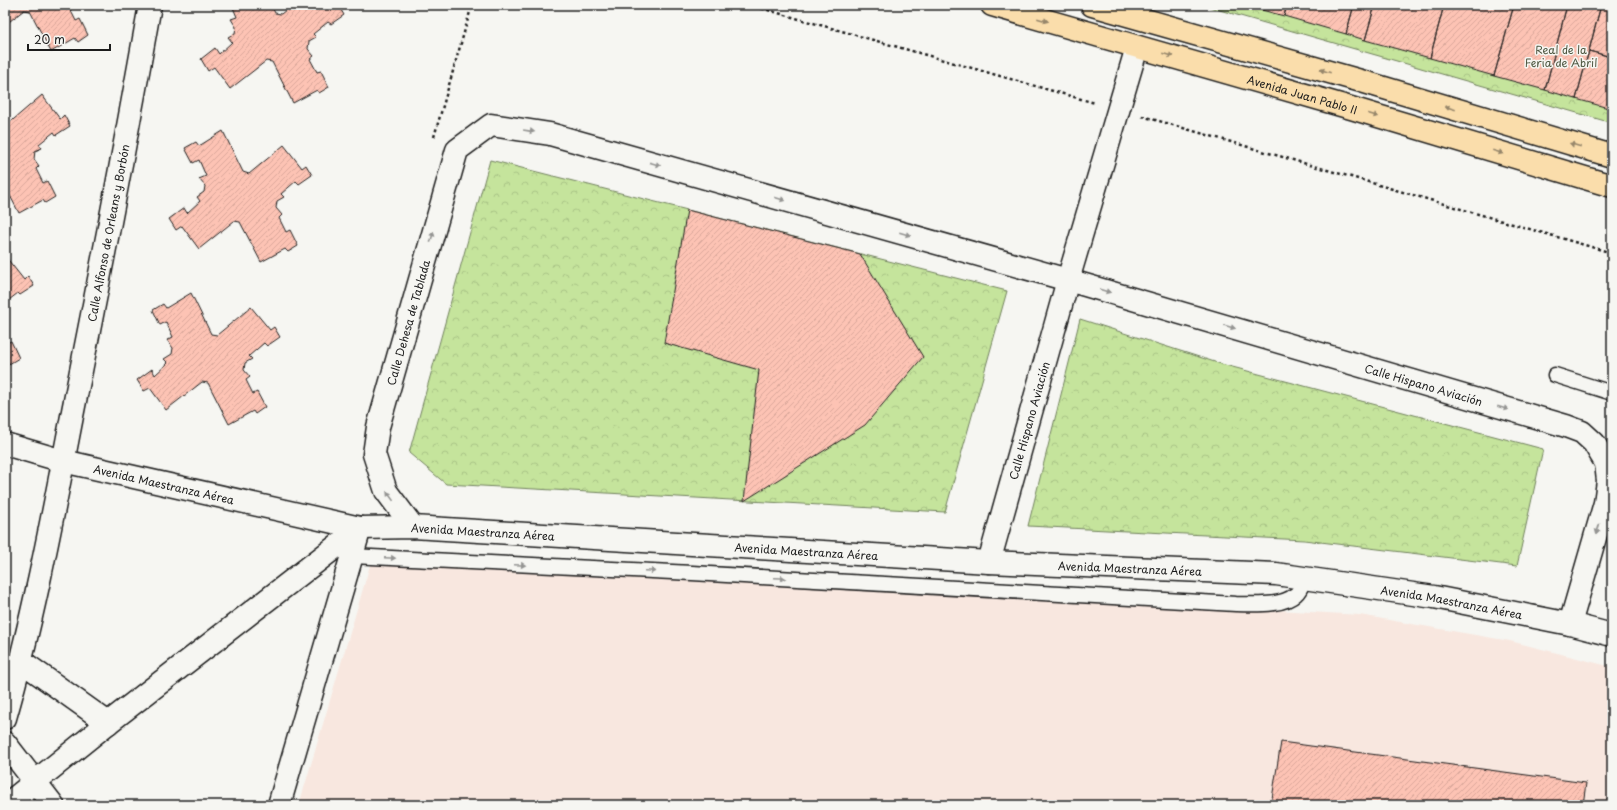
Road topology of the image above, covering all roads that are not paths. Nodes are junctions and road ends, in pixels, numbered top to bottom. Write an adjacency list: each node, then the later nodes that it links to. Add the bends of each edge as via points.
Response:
1 (150, 5): 11 (street, Calle Alfonso de Orleans y Borbón, via 122,163)
2 (992, 5): 4 (main road, Avenida Juan Pablo II, one-way to 4)
3 (1092, 5): 5 (main road, one-way to 3, via 1361,81)
4 (1138, 47): 6 (main road, Avenida Juan Pablo II, one-way to 6); 7 (street, Calle Hispano Aviación)
5 (1612, 156)
6 (1612, 186)
7 (1068, 280): 12 (street, Calle Hispano Aviación, one-way to 12, via 1566,426 1582,432); 13 (street, Calle Dehesa de Tablada, one-way to 7, via 386,491 374,454 378,427 457,150 491,125 550,134); 16 (street, Calle Hispano Aviación)
8 (1555, 375): 9 (lane)
9 (1612, 393)
10 (5, 444): 11 (street, Avenida Maestranza Aérea)
11 (63, 461): 14 (street, Avenida Maestranza Aérea); 20 (street, Calle Alfonso de Orleans y Borbón)
12 (1609, 462): 18 (street, Calle Hispano Aviación, one-way to 18, via 1605,503)
13 (413, 527): 14 (street, Avenida Maestranza Aérea); 16 (street, Avenida Maestranza Aérea)
14 (360, 528): 15 (street); 22 (street)
15 (352, 556): 17 (lane, one-way to 17, via 1236,604 1285,601 1296,594); 27 (street)
16 (989, 562): 17 (street, Avenida Maestranza Aérea, via 1276,574)
17 (1305, 578): 18 (street, Avenida Maestranza Aérea, via 1434,596)
18 (1570, 624): 19 (street, Avenida Maestranza Aérea)
19 (1612, 635)
20 (21, 661): 21 (street, Calle Alfonso de Orleans y Borbón); 22 (street)
21 (5, 718)
22 (108, 723): 24 (street)
23 (5, 743): 24 (street)
24 (35, 782): 25 (street); 26 (street)
25 (6, 805)
26 (53, 805)
27 (279, 805)

